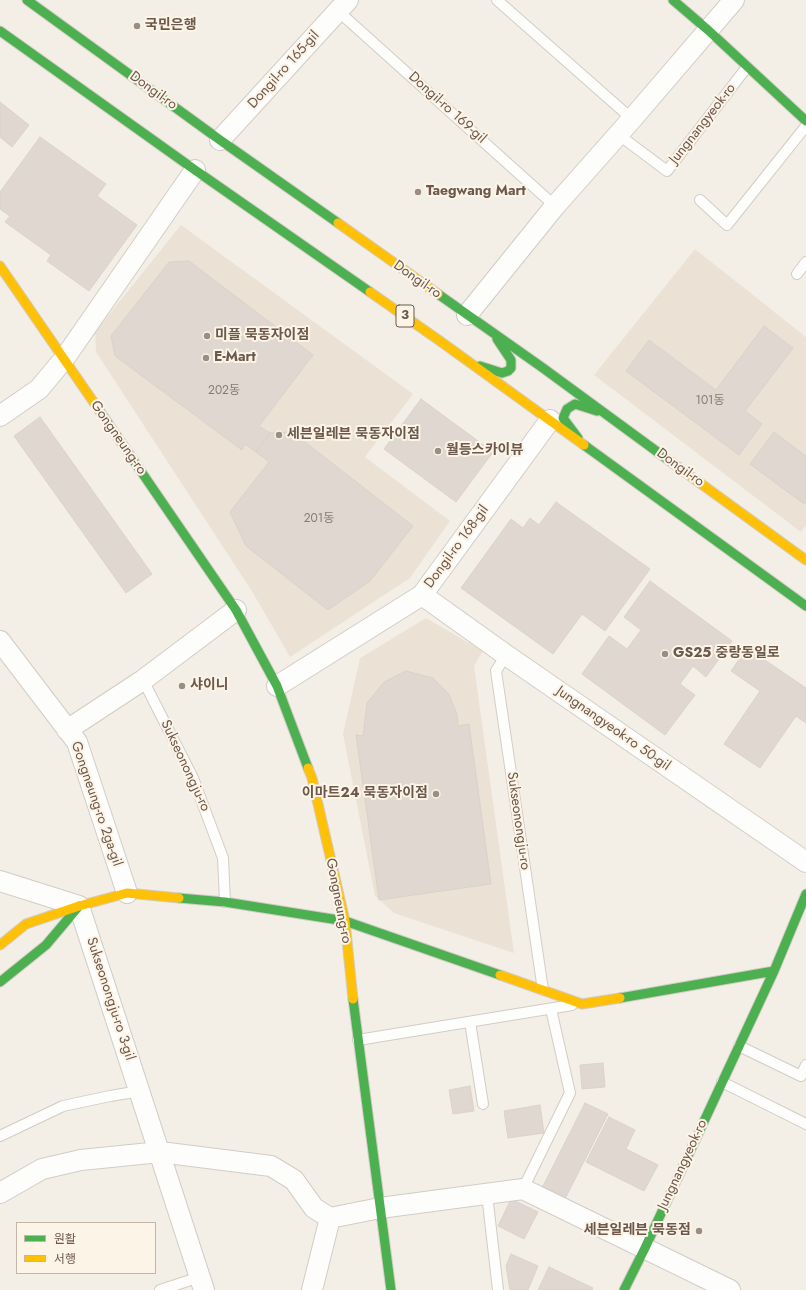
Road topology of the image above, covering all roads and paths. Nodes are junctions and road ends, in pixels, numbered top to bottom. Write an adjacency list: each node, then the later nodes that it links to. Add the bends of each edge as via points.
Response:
1 (27, 0): 13 (street, Dongil-ro)
2 (497, 0): 9 (lane)
3 (673, 0): 6 (street)
4 (734, 0): 6 (street)
5 (343, 5): 13 (street, Dongil-ro 165-gil); 16 (lane, Dongil-ro 169-gil)
6 (708, 30): 8 (street); 9 (street)
7 (0, 31): 14 (street, 3)
8 (747, 67): 10 (street); 12 (lane, Jungnangyeok-ro, via 667,171)
9 (632, 119): 12 (street)
10 (806, 121)
11 (806, 126): 15 (lane, via 727,225)
12 (619, 134): 16 (street)
13 (220, 140): 20 (street, Dongil-ro)
14 (195, 170): 22 (street); 23 (street, 3)
15 (700, 200)
16 (555, 206): 20 (street)
17 (806, 262): 19 (lane)
18 (0, 266): 22 (street, Gongneung-ro)
19 (797, 274)
20 (467, 315): 21 (street, Dongil-ro)
21 (494, 334): 23 (street, via 511,360 512,368 502,373); 24 (street, Dongil-ro)
22 (64, 359): 25 (street, via 39,389); 32 (street, Gongneung-ro)
23 (471, 363): 26 (street, 3)
24 (606, 413): 27 (street, via 575,404 567,409 563,418); 28 (street, Dongil-ro)
25 (0, 416)
26 (550, 420): 27 (street, 3); 29 (street, Dongil-ro 168-gil)
27 (582, 444): 30 (street, 3)
28 (806, 560)
29 (422, 594): 34 (street, Jungnangyeok-ro 50-gil); 36 (street, Dongil-ro 168-gil)
30 (802, 601): 31 (street, 3)
31 (806, 606)
32 (236, 610): 35 (street); 36 (street, Gongneung-ro)
33 (0, 641): 37 (street, Gongneung-ro 2ga-gil)
34 (506, 655): 38 (street, Jungnangyeok-ro 50-gil); 48 (lane, Sukseonongju-ro, via 496,671)
35 (143, 680): 37 (street); 42 (lane, Sukseonongju-ro, via 193,778 223,858)
36 (277, 686): 44 (street, Gongneung-ro, via 312,778)
37 (67, 730): 40 (street, Gongneung-ro 2ga-gil, via 77,742)
38 (806, 862)
39 (0, 881): 43 (street)
40 (127, 893): 42 (street); 43 (street)
41 (806, 894): 46 (street, Jungnangyeok-ro)
42 (225, 902): 44 (street)
43 (79, 906): 45 (street, via 26,924); 47 (street, via 46,945); 56 (street, Sukseonongju-ro 3-gil)
44 (345, 921): 48 (street); 52 (street, Gongneung-ro)
45 (0, 945)
46 (774, 971): 49 (street); 53 (street, Jungnangyeok-ro)
47 (0, 982)
48 (543, 990): 49 (street)
49 (582, 1004): 50 (lane)
50 (551, 1009): 51 (lane); 61 (lane, via 570,1093)
51 (470, 1022): 52 (lane); 57 (lane)
52 (358, 1040): 64 (street, Gongneung-ro)
53 (739, 1046): 54 (lane, via 801,1076); 55 (street, Jungnangyeok-ro)
54 (806, 1064)
55 (722, 1082): 58 (lane); 66 (street, Jungnangyeok-ro)
56 (140, 1092): 59 (lane, via 63,1106); 60 (street, Sukseonongju-ro 3-gil)
57 (483, 1104)
58 (806, 1124)
59 (0, 1136)
60 (160, 1152): 62 (street, via 81,1160 42,1169); 65 (street, via 271,1166 294,1180 314,1208); 67 (street, Sukseonongju-ro 3-gil)
61 (523, 1189): 63 (street); 66 (street)
62 (0, 1193)
63 (487, 1194): 64 (street); 71 (lane)
64 (380, 1208): 65 (street); 70 (street, Gongneung-ro)
65 (330, 1218): 69 (street)
66 (645, 1248): 72 (street, Jungnangyeok-ro); 73 (street)
67 (202, 1283): 68 (lane)
68 (160, 1290)
69 (312, 1290)
70 (391, 1290)
71 (498, 1290)
72 (624, 1290)
73 (730, 1290)

